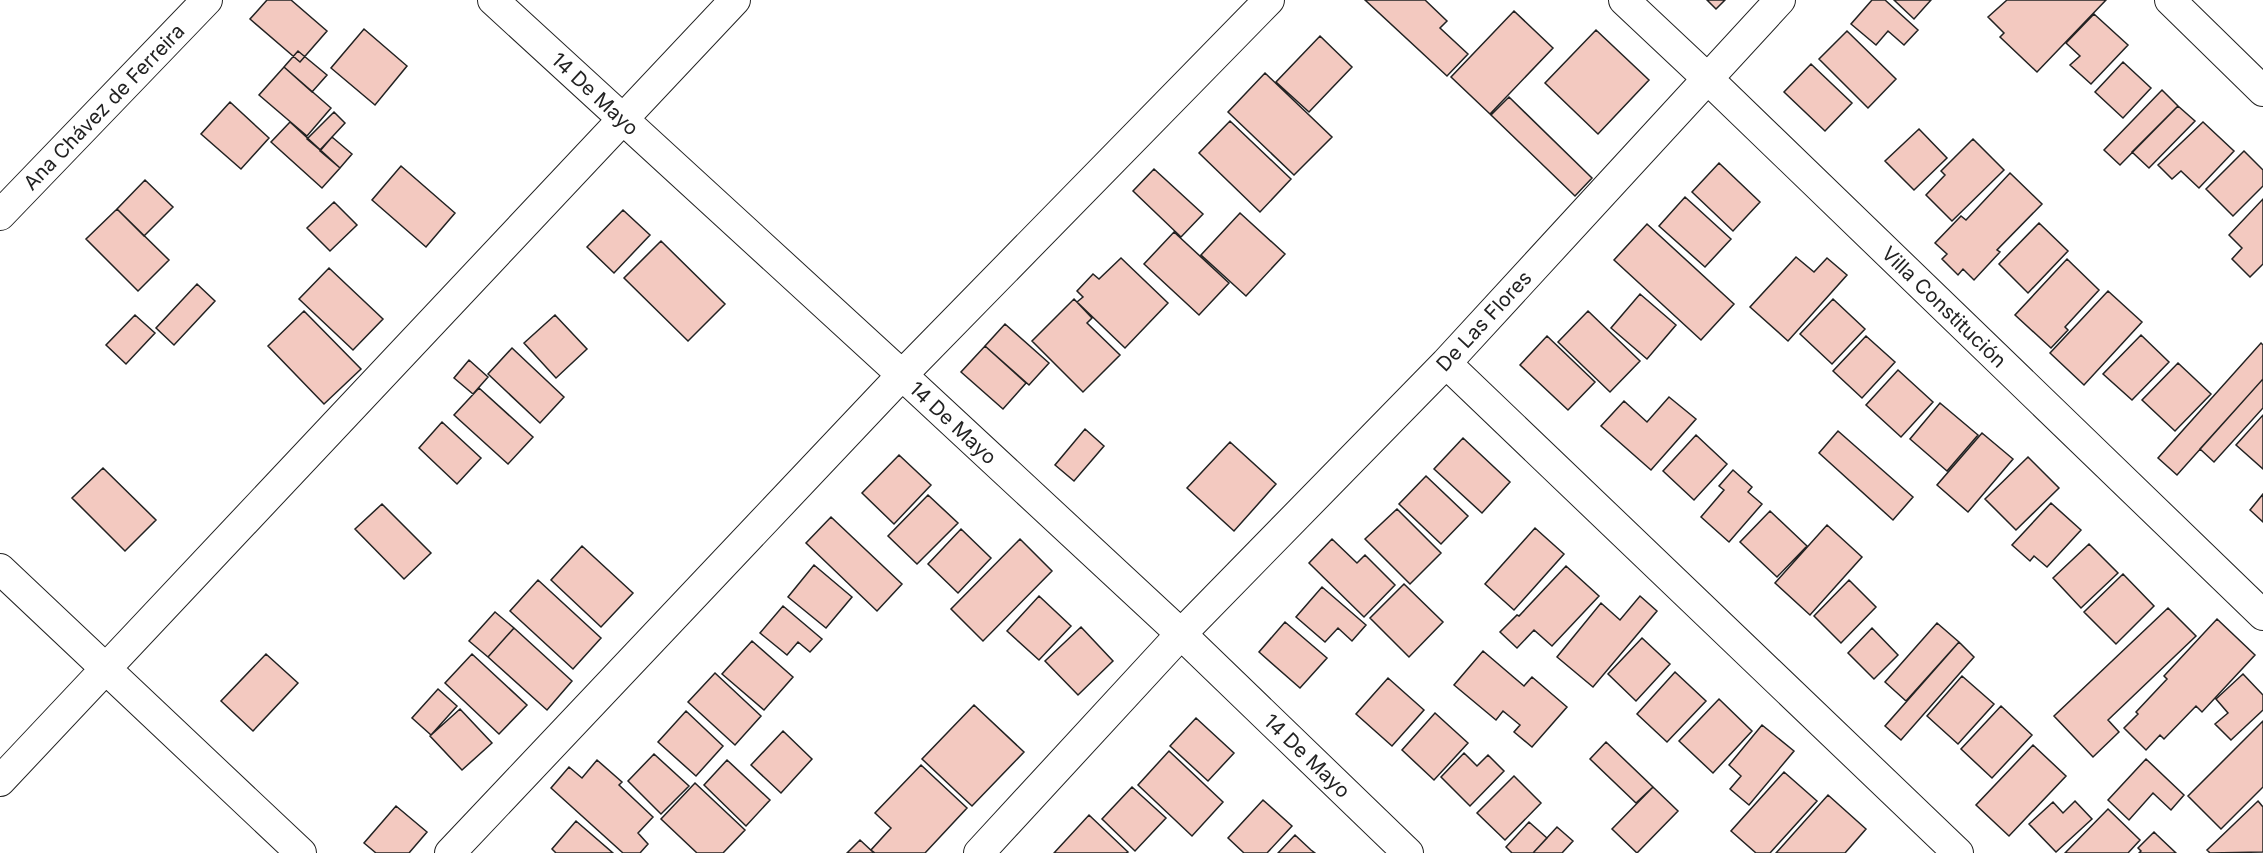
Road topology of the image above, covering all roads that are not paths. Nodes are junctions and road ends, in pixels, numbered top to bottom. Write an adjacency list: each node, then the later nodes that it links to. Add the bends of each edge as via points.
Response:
1 (207, 0): 11 (street, Ana Chávez de Ferreira)
2 (492, 0): 10 (street, 14 De Mayo)
3 (735, 0): 10 (street)
4 (1269, 0): 13 (street)
5 (1624, 0): 8 (street, Villa Constitución)
6 (1780, 0): 8 (street, De Las Flores)
7 (2170, 0): 9 (street)
8 (1708, 79): 12 (street, De Las Flores); 15 (street, Villa Constitución)
9 (2263, 91)
10 (622, 119): 13 (street, 14 De Mayo); 17 (street)
11 (0, 215)
12 (1446, 363): 16 (street, De Las Flores); 23 (street)
13 (902, 375): 16 (street, 14 De Mayo); 20 (street)
14 (0, 569): 17 (street)
15 (2263, 615)
16 (1180, 634): 21 (street, De Las Flores); 22 (street, 14 De Mayo)
17 (106, 669): 18 (street); 19 (street)
18 (0, 781)
19 (301, 853)
20 (450, 853)
21 (979, 853)
22 (1408, 853)
23 (1958, 853)

